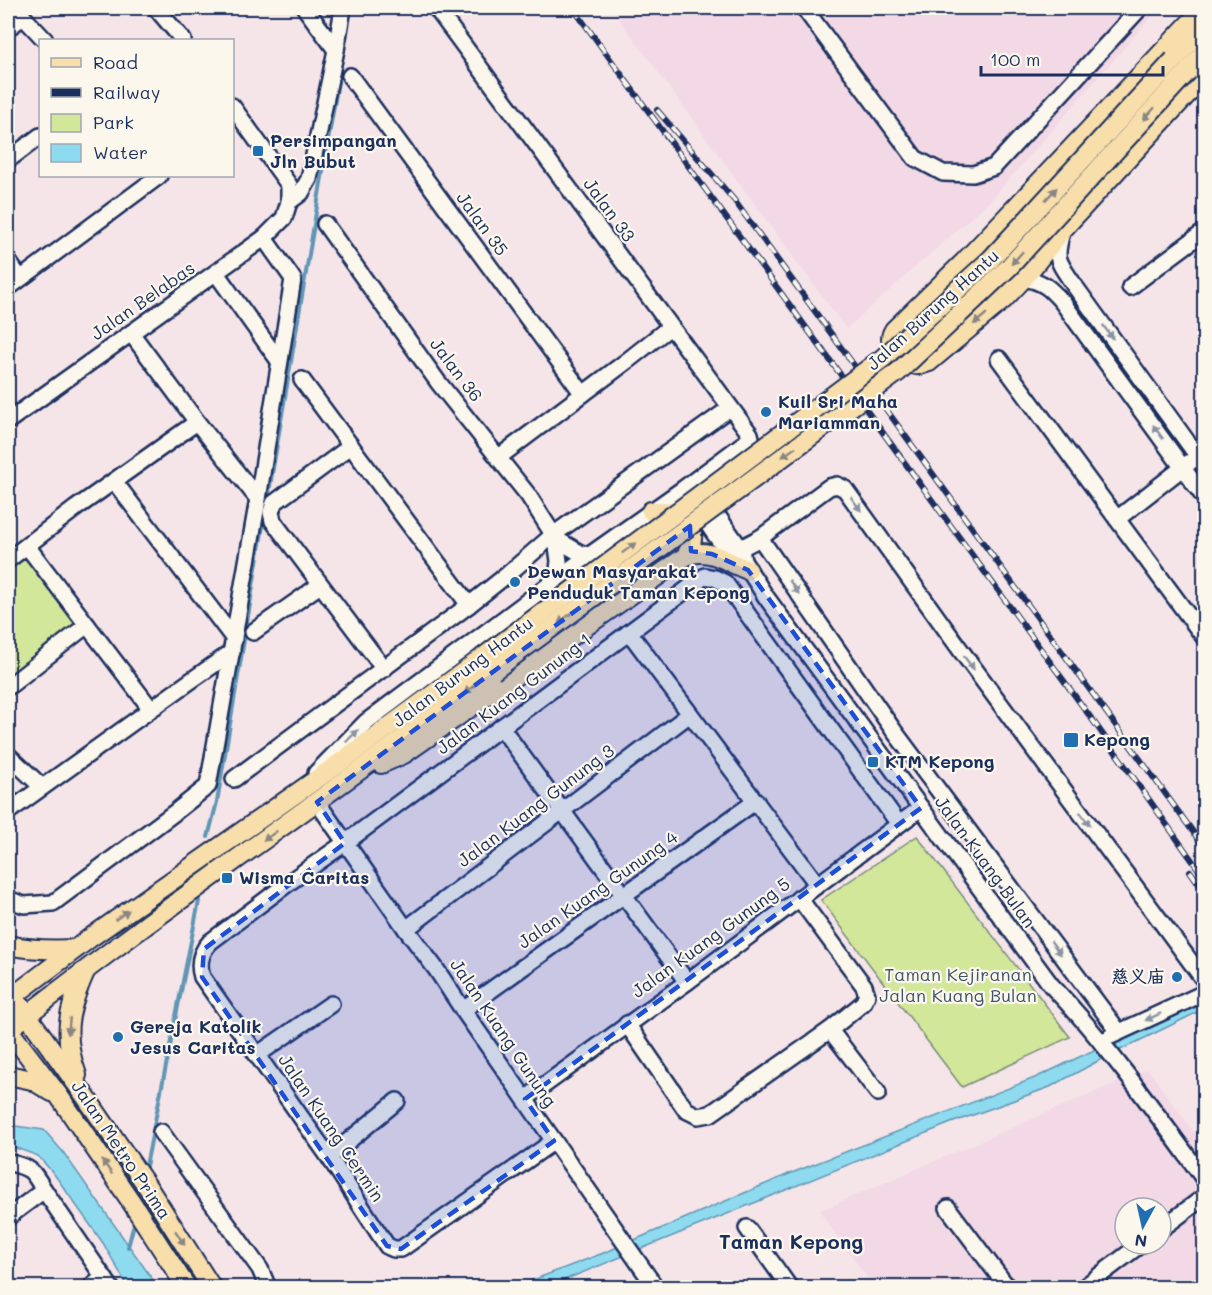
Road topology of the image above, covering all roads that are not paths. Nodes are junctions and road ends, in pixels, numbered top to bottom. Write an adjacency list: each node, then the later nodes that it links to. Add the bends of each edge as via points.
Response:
1 (156, 8): 12 (street)
2 (304, 8): 13 (street)
3 (343, 8): 13 (street, Jalan Belabas)
4 (436, 8): 32 (street, Jalan 33)
5 (804, 8): 6 (street, via 915,158 943,173 973,174 993,167)
6 (1140, 8)
7 (1204, 8): 29 (main road, one-way to 7, via 929,362 911,364 891,341 894,330 964,262)
8 (19, 12): 10 (street); 11 (street)
9 (1204, 26): 15 (main road, Jalan Burung Hantu)
10 (8, 28)
11 (44, 39)
12 (182, 39)
13 (336, 50): 21 (street, Jalan Belabas, via 309,179 301,193)
14 (1204, 53): 15 (main road, Jalan Burung Hantu)
15 (1189, 69): 23 (main road); 65 (main road, Jalan Burung Hantu, bridge, via 1009,267 898,372)
16 (350, 76): 37 (street, Jalan 35)
17 (235, 113): 21 (street, via 288,185)
18 (39, 137): 19 (street)
19 (8, 160)
20 (154, 177): 28 (street)
21 (289, 202): 25 (street, Jalan Belabas, via 284,218)
22 (325, 224): 42 (street, Jalan 36, via 438,382)
23 (1063, 230): 29 (main road); 43 (street, one-way to 43, via 1057,250 1060,264)
24 (1204, 232): 31 (street)
25 (264, 238): 27 (street, Jalan Belabas); 35 (street, via 293,279)
26 (8, 261): 28 (street)
27 (216, 273): 33 (street, Jalan Belabas); 35 (street)
28 (20, 278): 30 (street)
29 (1024, 278): 44 (street, one-way to 29, via 1063,303 1042,283)
30 (8, 288)
31 (1130, 288)
32 (670, 327): 37 (street); 38 (street, Jalan 33)
33 (131, 333): 39 (street, Jalan Belabas); 40 (street)
34 (999, 359): 50 (street)
35 (279, 361): 48 (street)
36 (302, 380): 41 (street)
37 (583, 394): 42 (street)
38 (730, 408): 46 (street, Jalan 33, via 751,438); 51 (street)
39 (8, 421)
40 (197, 422): 45 (street); 48 (street)
41 (351, 446): 58 (street, via 274,503 271,513); 59 (street)
42 (499, 457): 51 (street, Jalan 36)
43 (1201, 461): 44 (street)
44 (1183, 467): 47 (street); 50 (street)
45 (114, 481): 52 (street); 64 (street)
46 (688, 485): 49 (street); 53 (street, via 731,534 741,540); 53 (street, Jalan Kuang Bulan, via 720,541)
47 (1204, 496)
48 (258, 499): 64 (street)
49 (651, 511): 54 (street, one-way to 49); 55 (main road, via 672,512 685,519 693,538)
50 (1117, 519): 63 (street)
51 (555, 537): 54 (street, Jalan 36); 57 (street, Jalan 36); 59 (street)
52 (27, 546): 56 (street); 60 (street)
53 (746, 552): 55 (main road, via 694,552); 78 (street, Jalan Kuang Bulan, via 766,597); 91 (street, one-way to 91, via 829,487 845,489); 101 (street, one-way to 101, via 894,731)
54 (589, 555): 57 (street)
55 (686, 556): 72 (main road, via 404,754)
56 (8, 560)
57 (557, 579): 75 (street, one-way to 57, via 366,722)
58 (320, 585): 61 (street); 66 (street)
59 (469, 605): 66 (street)
60 (87, 625): 67 (street); 68 (street)
61 (254, 632)
62 (629, 632): 69 (street); 70 (street, Jalan Kuang Gunung 1); 81 (street, Jalan Kuang Gunung 1, via 705,576 725,583)
63 (1204, 637)
64 (233, 646): 68 (street); 86 (street, via 208,786 52,903 24,904)
65 (487, 665): 72 (main road, Jalan Burung Hantu, one-way to 72); 75 (main road, Jalan Burung Hantu)
66 (384, 669): 73 (street)
67 (8, 687)
68 (151, 709): 74 (street)
69 (690, 714): 76 (street); 80 (street, Jalan Kuang Gunung 3)
70 (501, 727): 80 (street); 82 (street, Jalan Kuang Gunung 1)
71 (8, 755): 74 (street)
72 (352, 777): 77 (main road, Jalan Burung Hantu)
73 (234, 778)
74 (42, 787): 79 (street)
75 (296, 793): 89 (main road, Jalan Burung Hantu, one-way to 75)
76 (756, 801): 83 (street); 84 (street, Jalan Kuang Gunung 4)
77 (317, 802): 82 (street, Jalan Kuang Gunung); 90 (main road, Jalan Burung Hantu, one-way to 90)
78 (921, 808): 81 (street, Jalan Kuang Gunung 5); 102 (street, Jalan Kuang Bulan, via 1051,985)
79 (8, 812)
80 (562, 812): 84 (street); 87 (street, Jalan Kuang Gunung 3)
81 (899, 824): 83 (street, Jalan Kuang Gunung 5)
82 (345, 843): 87 (street, Jalan Kuang Gunung); 103 (street, Jalan Kuang Cermin, via 204,949 202,977)
83 (817, 884): 85 (street, Jalan Kuang Gunung 5)
84 (624, 896): 92 (street); 96 (street, Jalan Kuang Gunung 4)
85 (799, 898): 92 (street, Jalan Kuang Gunung 5); 100 (street, via 867,995 863,1003)
86 (8, 899)
87 (406, 929): 96 (street, Jalan Kuang Gunung)
88 (8, 945): 89 (main road)
89 (75, 949): 94 (main road, Jalan Burung Hantu)
90 (85, 970): 97 (main road, Jalan Burung Hantu); 105 (main road, one-way to 105, via 75,994 67,1035)
91 (1204, 980)
92 (687, 982): 98 (street, Jalan Kuang Gunung 5)
93 (1204, 993): 101 (street, one-way to 101)
94 (9, 995): 97 (main road, Jalan Metro Prima)
95 (331, 1004): 103 (street)
96 (463, 1010): 108 (street, Jalan Kuang Gunung)
97 (27, 1014): 99 (main road, Jalan Burung Hantu); 105 (main road, Jalan Metro Prima)
98 (627, 1024): 100 (street, via 686,1110 698,1116 710,1114); 108 (street, Jalan Kuang Gunung 5)
99 (8, 1029): 107 (main road, Jalan Metro Prima)
100 (830, 1030): 106 (street)
101 (1119, 1032): 102 (street)
102 (1101, 1042): 114 (street, Jalan Kuang Bulan)
103 (257, 1055): 112 (street, Jalan Kuang Cermin)
104 (8, 1075): 107 (main road, via 32,1080)
105 (83, 1093): 125 (main road, Jalan Metro Prima, one-way to 125)
106 (878, 1093)
107 (58, 1096): 124 (main road, Jalan Metro Prima, one-way to 107)
108 (525, 1099): 111 (street, Jalan Kuang Gunung)
109 (397, 1101): 112 (street)
110 (161, 1132): 126 (street, via 260,1269)
111 (554, 1141): 112 (street, Jalan Kuang Cermin, via 402,1249 387,1246); 127 (street, Jalan Kuang Gunung)
112 (329, 1157)
113 (8, 1162): 115 (street, via 28,1168)
114 (1204, 1179)
115 (44, 1190): 118 (street); 122 (street)
116 (1204, 1197): 119 (street)
117 (948, 1208): 129 (street)
118 (8, 1217)
119 (1173, 1220)
120 (747, 1228): 128 (street)
121 (1125, 1256): 130 (street)
122 (107, 1282): 123 (street)
123 (90, 1287)
124 (187, 1287)
125 (212, 1287)
126 (268, 1287)
127 (656, 1287)
128 (790, 1287)
129 (1008, 1287)
130 (1083, 1287)

